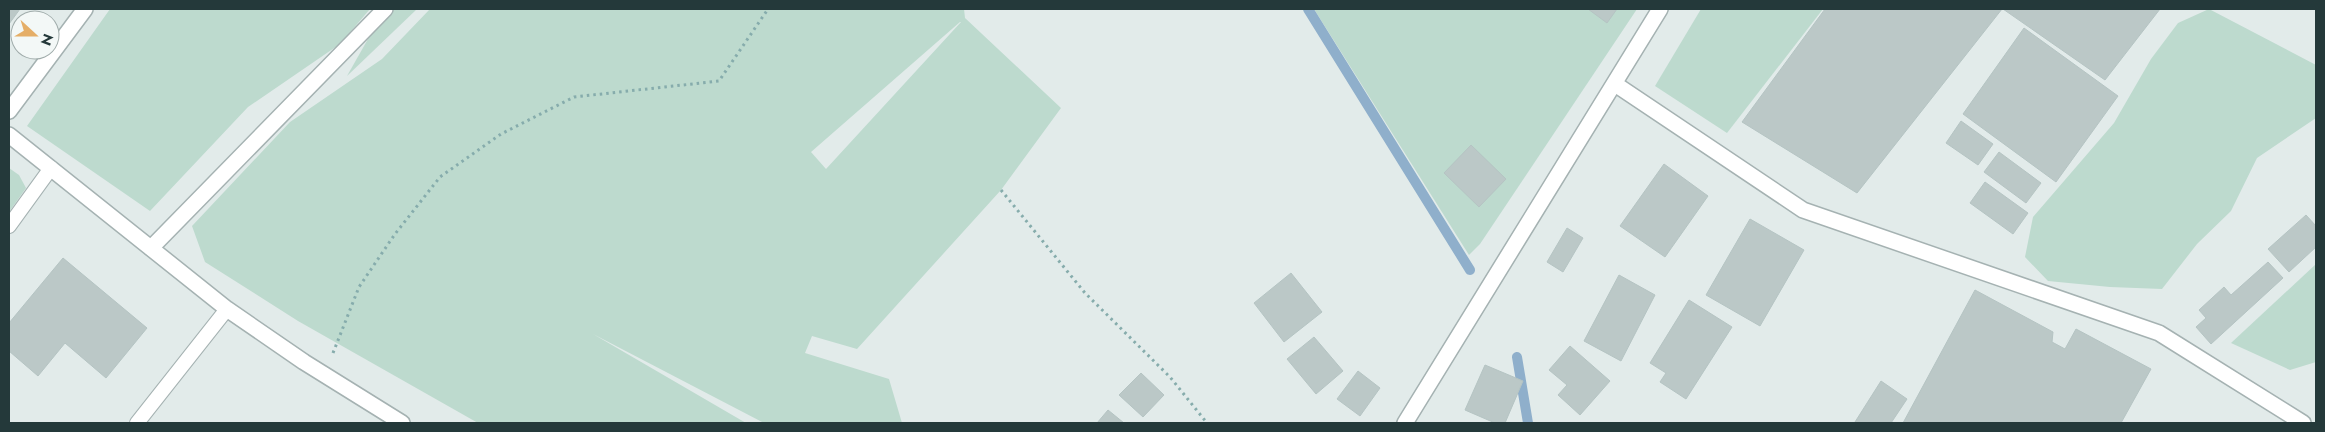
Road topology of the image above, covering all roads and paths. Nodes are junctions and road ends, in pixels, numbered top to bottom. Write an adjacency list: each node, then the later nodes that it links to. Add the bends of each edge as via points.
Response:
1 (85, 9): 6 (street)
2 (385, 9): 11 (street)
3 (768, 9): 13 (path, via 719,81 574,98 501,134 440,177 359,287)
4 (1660, 9): 5 (street)
5 (1615, 84): 17 (street); 18 (street, via 1803,210 2159,333)
6 (9, 111)
7 (9, 135): 8 (street)
8 (51, 168): 10 (lane); 11 (street)
9 (1001, 190): 16 (path, via 1085,293 1170,378)
10 (9, 226)
11 (151, 248): 12 (street)
12 (227, 309): 13 (street); 14 (lane)
13 (325, 375): 15 (street)
14 (137, 423)
15 (402, 423)
16 (1206, 423)
17 (1405, 423)
18 (2303, 423)

